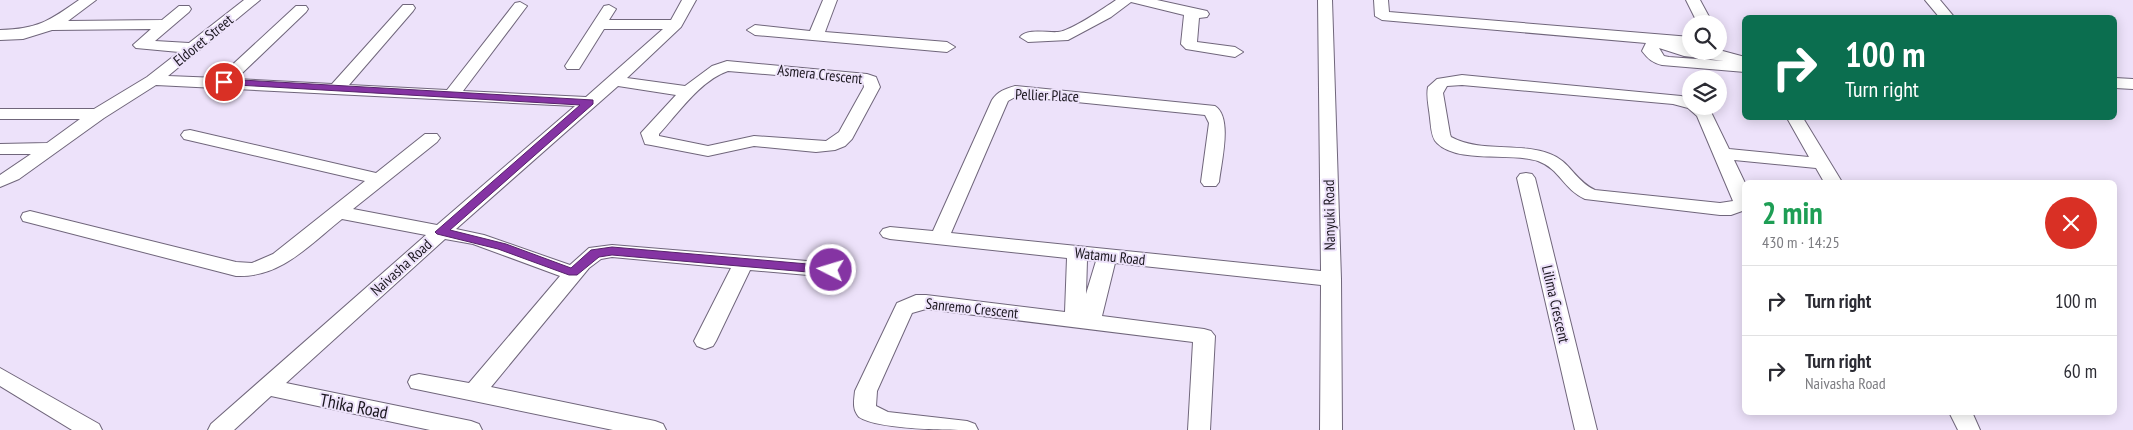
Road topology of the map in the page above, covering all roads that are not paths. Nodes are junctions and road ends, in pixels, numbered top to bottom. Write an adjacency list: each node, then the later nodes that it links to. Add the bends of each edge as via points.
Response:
1 (89, 0): 21 (street)
2 (253, 0): 29 (street, Eldoret Street)
3 (689, 0): 20 (street, Naivasha Road)
4 (830, 0): 24 (street)
5 (1125, 0): 25 (street, via 1063,37)
6 (1137, 0): 30 (street, via 1197,13 1189,44)
7 (1325, 0): 71 (street, Nanyuki Road)
8 (1381, 0): 26 (street, via 1382,16)
9 (1693, 0): 16 (street)
10 (1932, 0): 17 (street)
11 (520, 6): 41 (street)
12 (300, 8): 36 (street)
13 (408, 8): 39 (street)
14 (184, 9): 18 (street)
15 (609, 9): 19 (street)
16 (1701, 15)
17 (1945, 15)
18 (165, 24): 21 (street); 29 (street, via 141,45)
19 (599, 24): 20 (street); 32 (street)
20 (676, 24): 35 (street, Naivasha Road)
21 (51, 26): 23 (street, via 23,34)
22 (755, 30): 24 (street)
23 (0, 35)
24 (816, 36): 28 (street)
25 (1028, 37)
26 (1655, 39): 27 (street); 31 (street, via 1667,48); 33 (street, via 1650,51 1658,60)
27 (1682, 41)
28 (947, 47)
29 (192, 48): 34 (street, Eldoret Street)
30 (1235, 52)
31 (1742, 61)
32 (573, 66)
33 (1742, 67)
34 (153, 80): 36 (street); 45 (street, Eldoret Street)
35 (615, 81): 40 (street); 43 (street, Naivasha Road)
36 (224, 82): 39 (street)
37 (2117, 83): 38 (street)
38 (2133, 84)
39 (337, 89): 41 (street)
40 (690, 92): 40 (street, Asmera Crescent, via 653,130 651,140 708,151 754,141 829,146 846,135 872,83 861,77 727,66 714,70)
41 (452, 94): 43 (street)
42 (1682, 101): 60 (street, via 1462,80 1443,82 1436,87 1435,93 1441,134 1448,144 1548,159 1562,168 1575,188 1591,195 1720,209)
43 (589, 102): 63 (street, Naivasha Road)
44 (0, 114): 45 (street)
45 (98, 114): 50 (street, Eldoret Street)
46 (1704, 115): 52 (street)
47 (1796, 120): 53 (street)
48 (190, 135): 55 (street)
49 (431, 138): 55 (street)
50 (50, 148): 51 (street); 57 (street, Eldoret Street)
51 (0, 149)
52 (1724, 154): 53 (street); 59 (street)
53 (1822, 163): 56 (street)
54 (1526, 178): 86 (street, Lilima Crescent)
55 (379, 179): 61 (street)
56 (1831, 180)
57 (0, 182)
58 (1210, 182): 65 (street, Pellier Place, via 1217,123 1214,113 1183,106 1032,91 1009,92 1000,100)
59 (1742, 196)
60 (1742, 205)
61 (338, 212): 62 (street, via 280,259 245,270); 63 (street)
62 (30, 217)
63 (441, 232): 70 (street, via 485,241); 76 (street, Naivasha Road)
64 (890, 233): 65 (street, Watamu Road)
65 (940, 237): 66 (street, Watamu Road)
66 (1077, 252): 67 (street, Watamu Road); 72 (street, via 1076,286)
67 (1108, 255): 71 (street, Watamu Road); 72 (street)
68 (744, 262): 69 (street); 70 (street, via 603,252 589,257); 73 (street)
69 (831, 270)
70 (573, 273): 77 (street)
71 (1331, 279): 85 (street, Nanyuki Road)
72 (1082, 321): 83 (street, Sanremo Crescent, via 926,302 916,302 904,308 866,391 865,406 875,417 884,420); 84 (street, Sanremo Crescent, via 1204,336)
73 (705, 342)
74 (0, 376): 79 (street)
75 (419, 382): 77 (street)
76 (267, 387): 80 (street, Naivasha Road); 81 (street, Thika Road)
77 (474, 392): 82 (street)
78 (1962, 415): 87 (street)
79 (92, 430)
80 (218, 430)
81 (471, 430)
82 (655, 430)
83 (967, 430)
84 (1199, 430)
85 (1331, 430)
86 (1586, 430)
87 (1969, 430)

